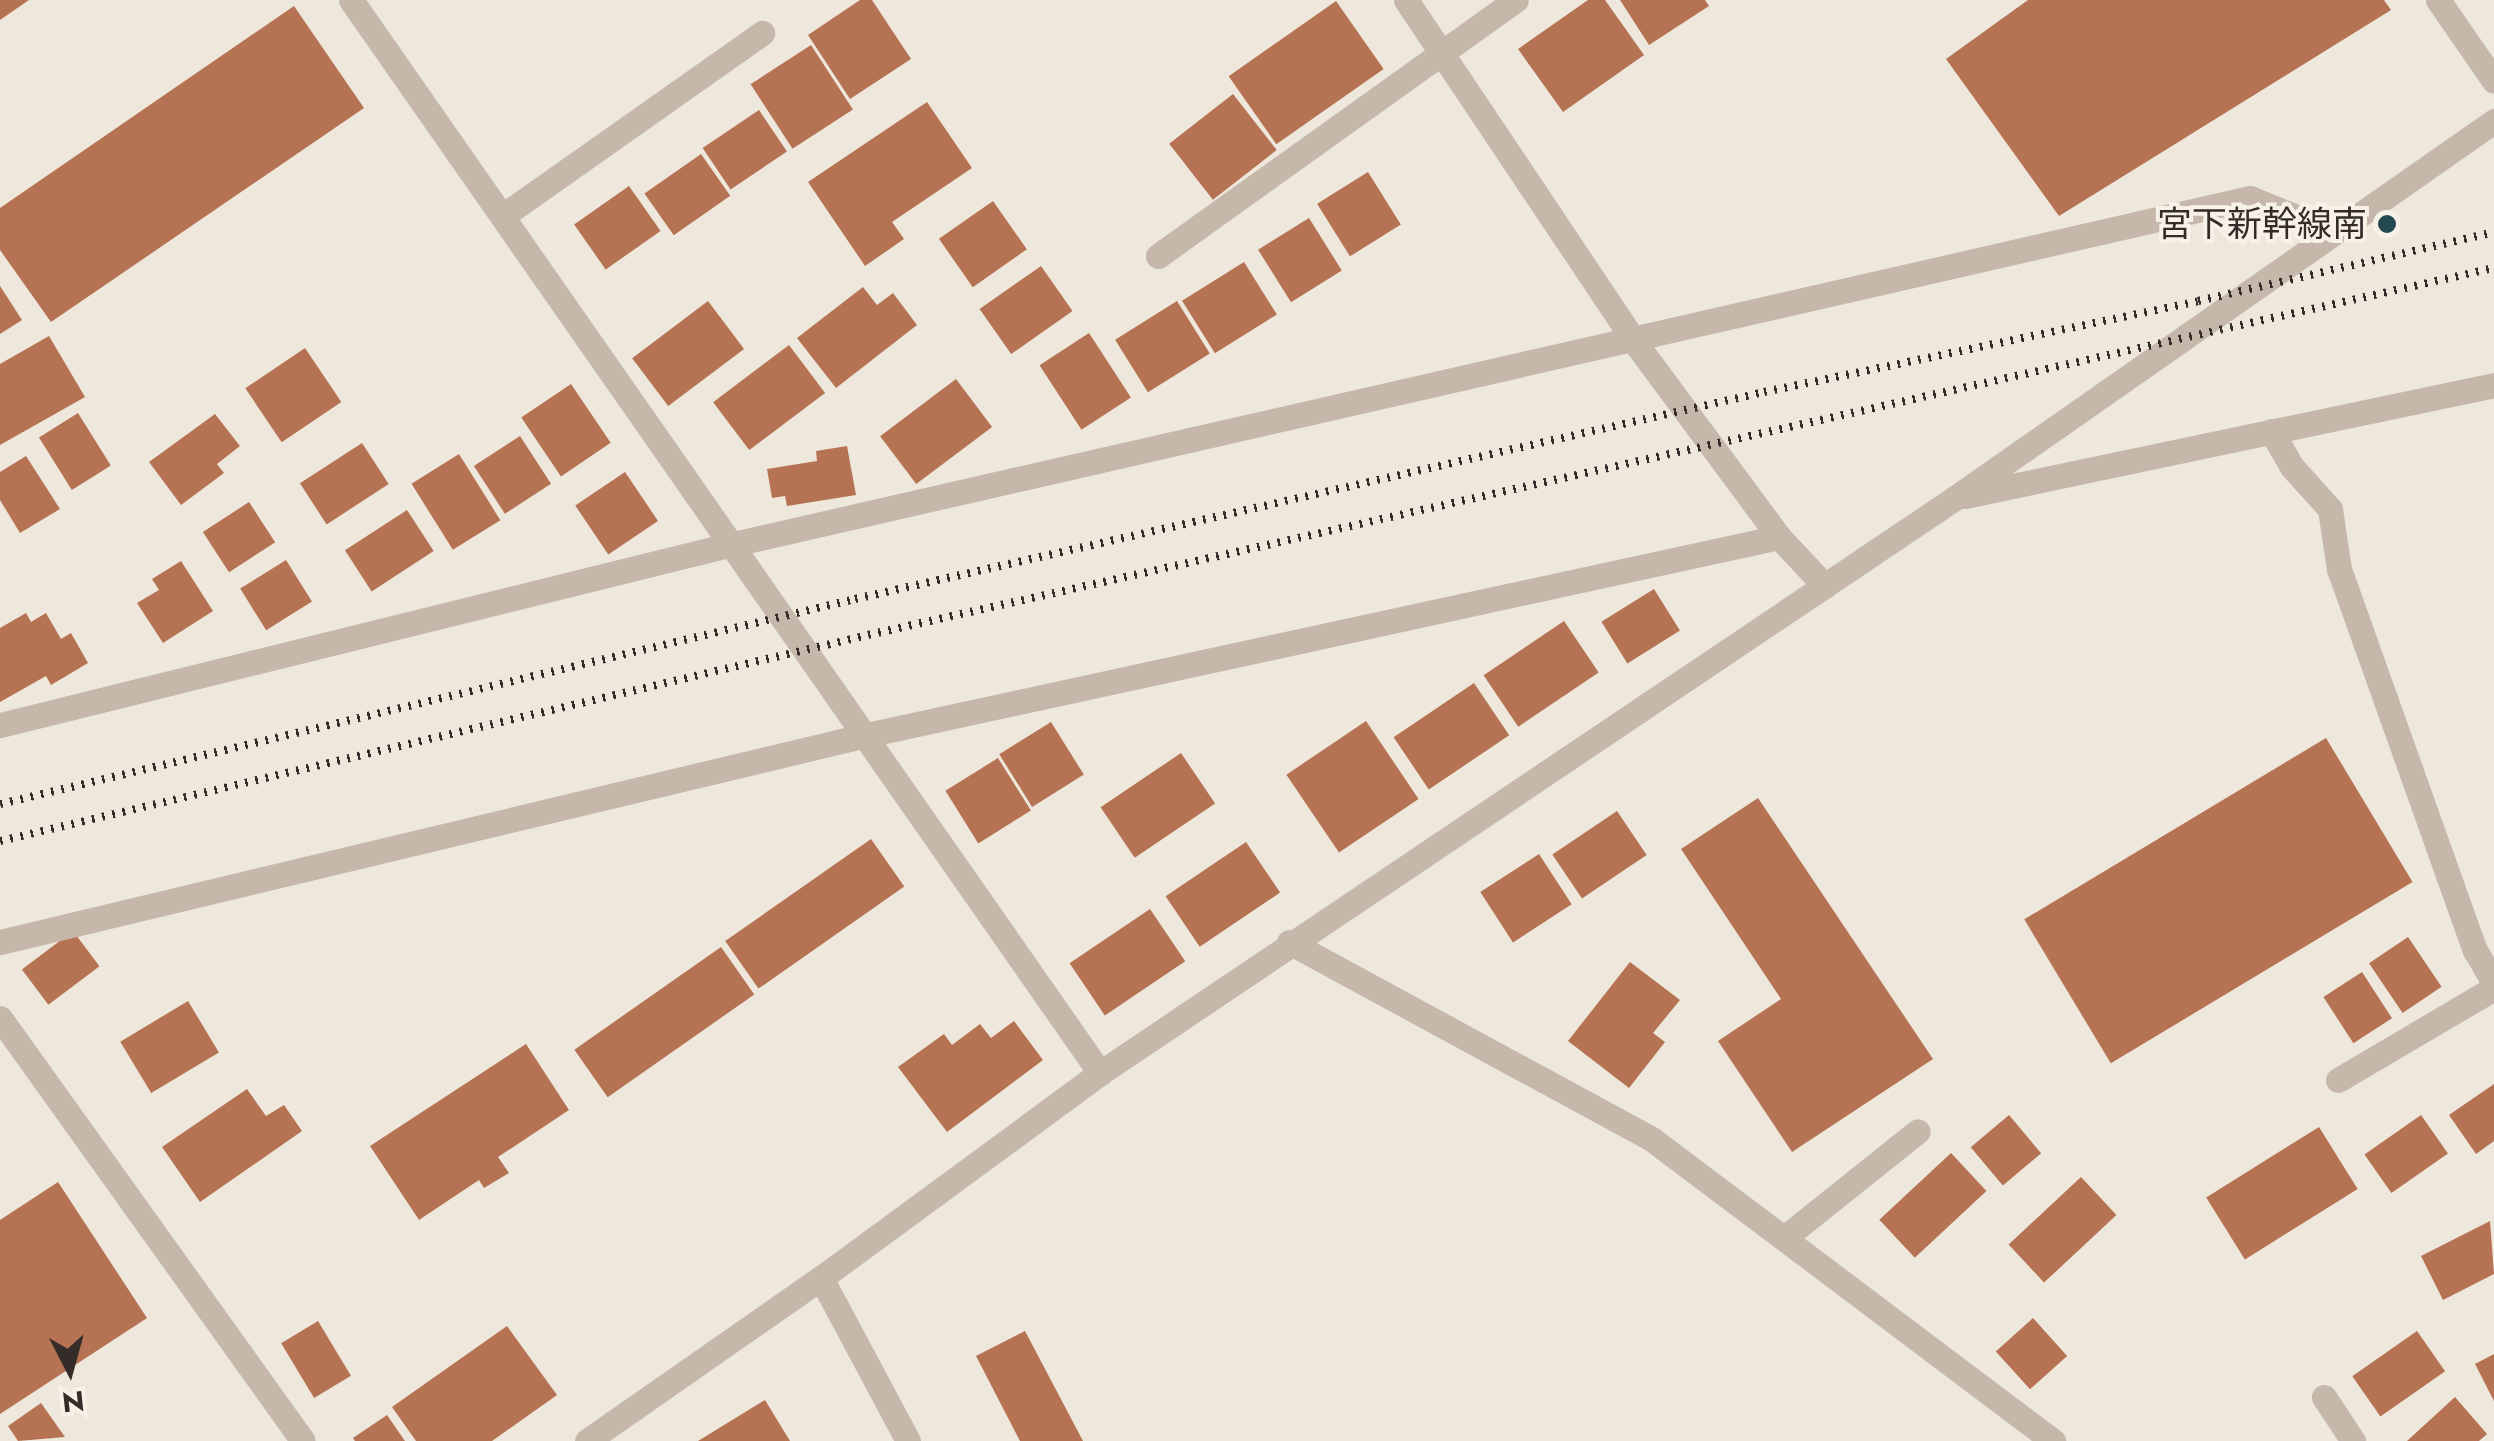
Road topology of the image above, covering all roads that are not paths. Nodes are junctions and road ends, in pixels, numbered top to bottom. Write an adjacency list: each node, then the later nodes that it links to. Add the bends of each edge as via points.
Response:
1 (350, 0): 9 (street)
2 (1406, 0): 6 (street)
3 (1516, 0): 6 (street)
4 (2438, 0): 7 (street)
5 (762, 33): 9 (street)
6 (1442, 51): 11 (street); 12 (street)
7 (2494, 81)
8 (2494, 121): 10 (street)
9 (504, 215): 17 (street)
10 (2334, 232): 12 (street, via 2250,198); 15 (street)
11 (1158, 256)
12 (1634, 341): 16 (street); 17 (street)
13 (2494, 385): 14 (street)
14 (2271, 431): 15 (street); 23 (street, via 2330,509 2346,587 2475,950)
15 (1955, 498): 18 (street)
16 (1779, 537): 18 (street); 20 (street)
17 (730, 546): 19 (street); 20 (street)
18 (1826, 586): 22 (street)
19 (0, 725)
20 (862, 736): 21 (street); 25 (street)
21 (0, 942)
22 (1290, 942): 25 (street); 28 (street, via 1653,1140)
23 (2494, 986): 26 (street)
24 (0, 1018): 31 (street)
25 (1100, 1073): 29 (street)
26 (2338, 1080)
27 (1918, 1131): 28 (street)
28 (1784, 1238): 34 (street)
29 (820, 1278): 32 (street); 33 (street)
30 (2324, 1397): 35 (street)
31 (302, 1441)
32 (586, 1441)
33 (908, 1441)
34 (2053, 1441)
35 (2353, 1441)

